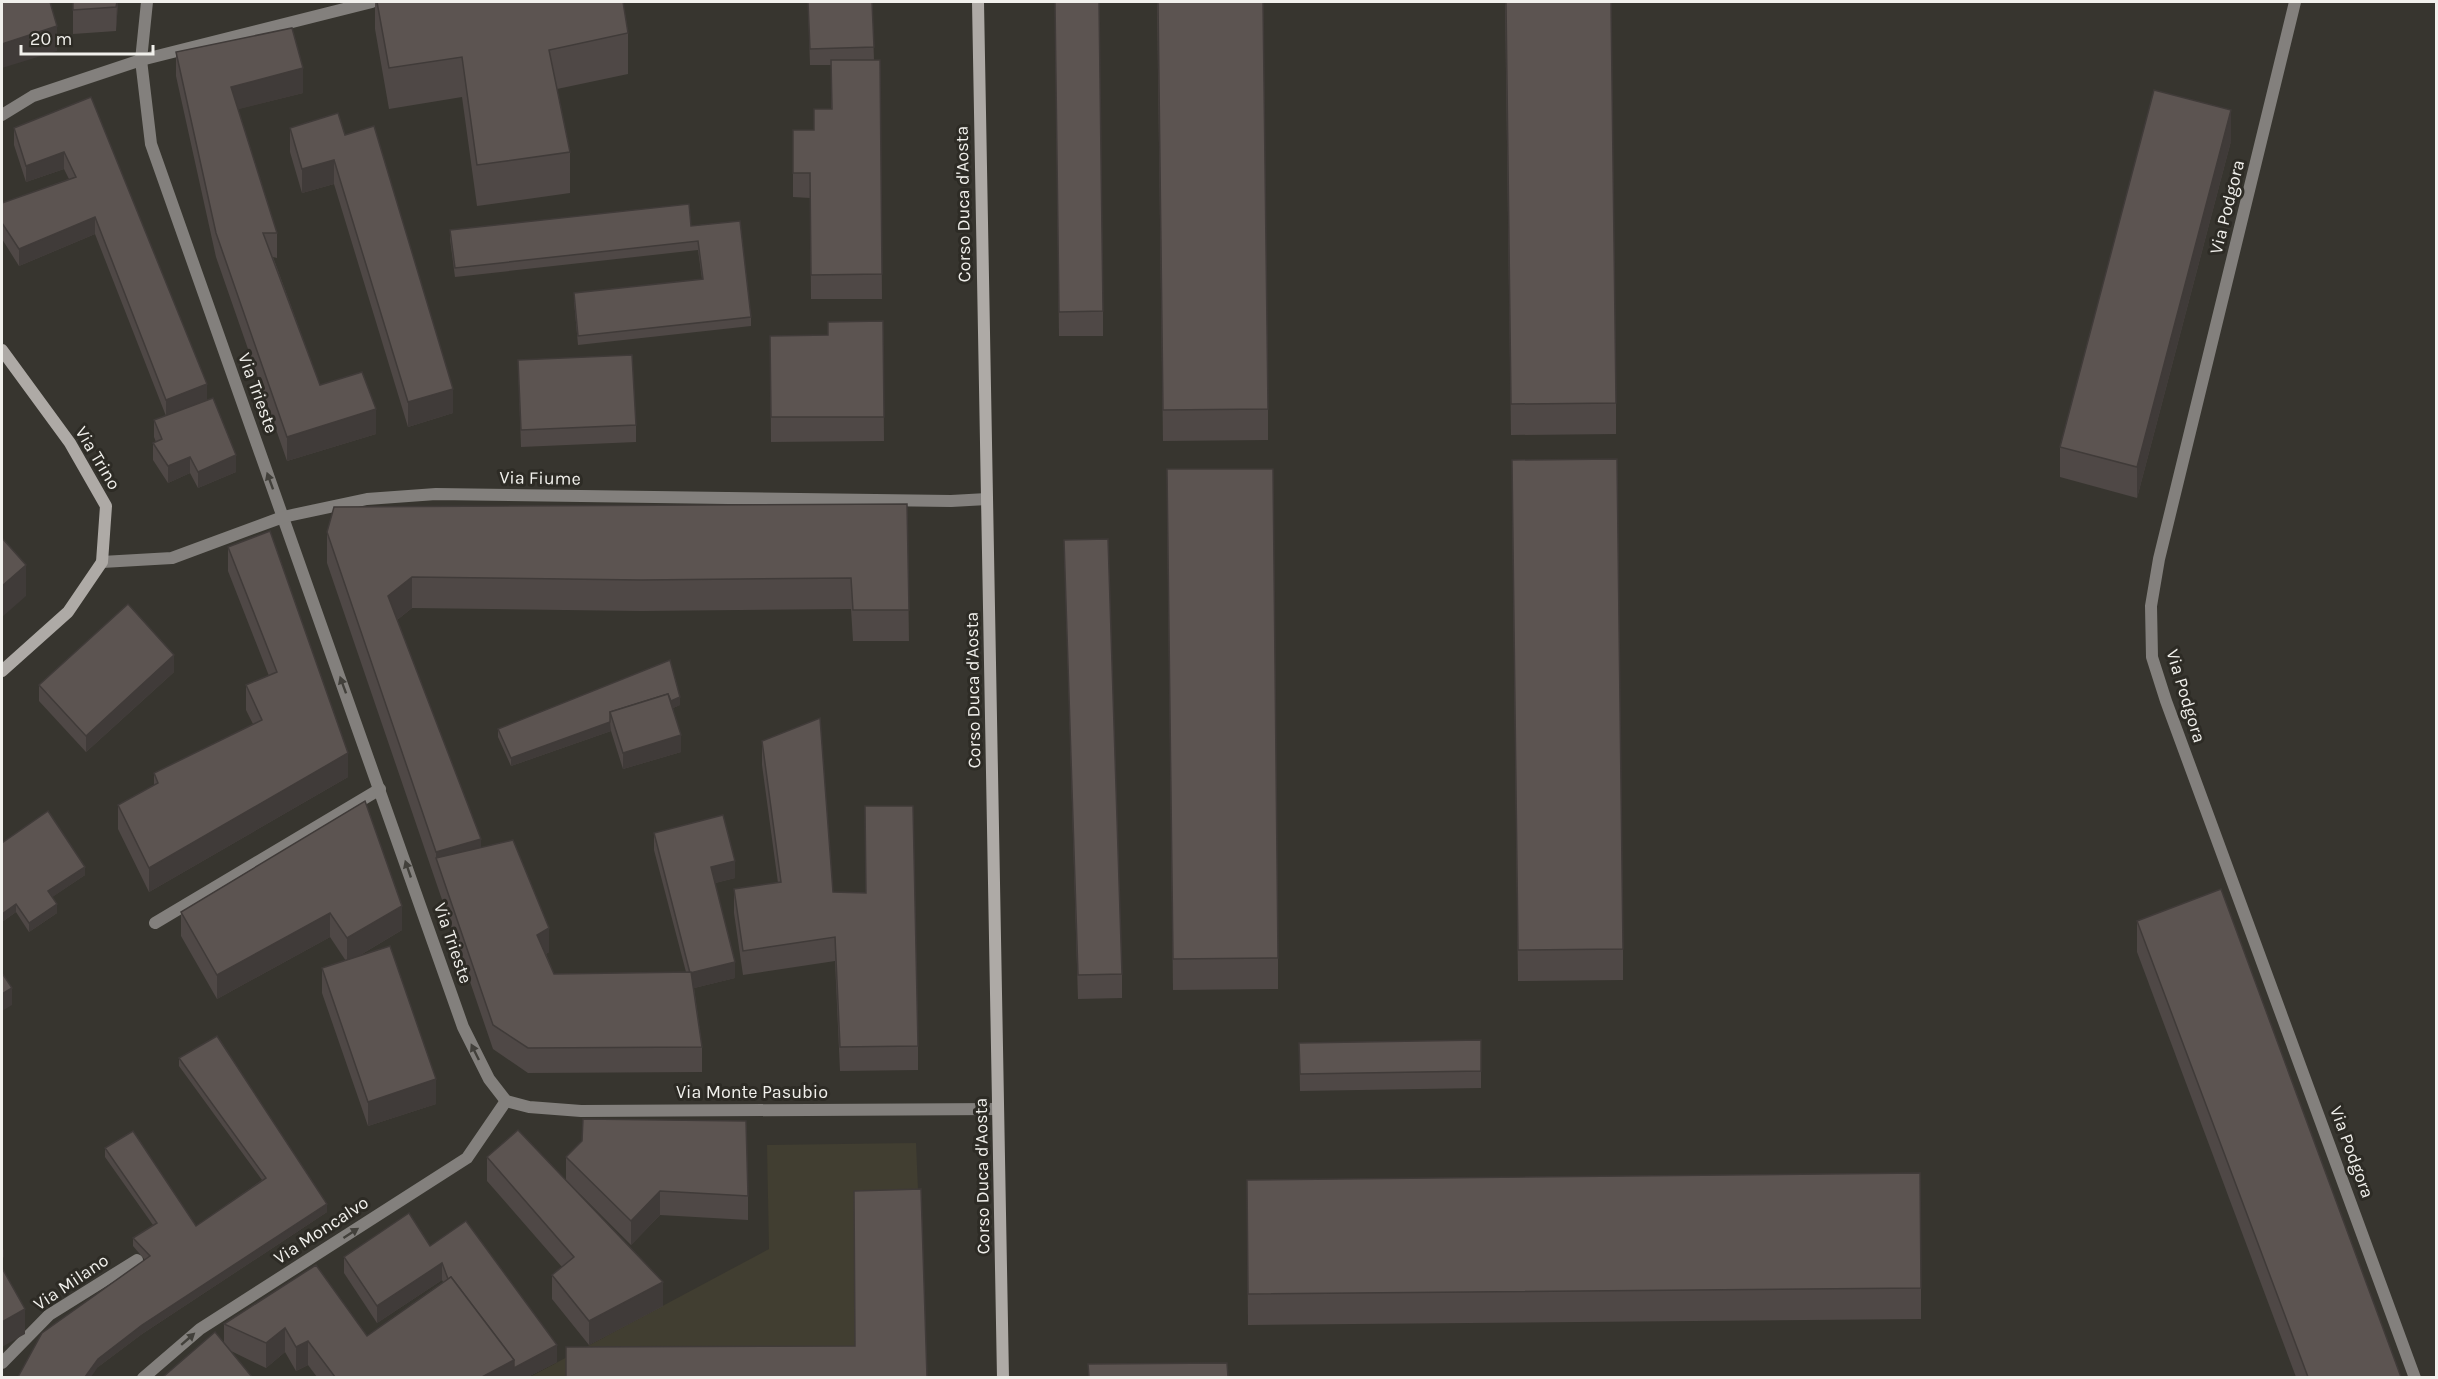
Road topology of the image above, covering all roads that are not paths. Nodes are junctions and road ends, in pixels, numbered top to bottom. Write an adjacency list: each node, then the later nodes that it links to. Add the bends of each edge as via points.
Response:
1 (147, 2): 5 (street, Via Trieste)
2 (372, 2): 5 (street)
3 (978, 2): 8 (street, Corso Duca d'Aosta)
4 (2295, 2): 20 (street, Via Podgora, via 2159,559 2151,606 2152,657)
5 (141, 60): 6 (street, via 33,96); 9 (street, Via Trieste, one-way to 5, via 151,144)
6 (2, 115)
7 (2, 350): 10 (street, Via Trino, via 70,443 106,506)
8 (987, 499): 9 (street, Via Fiume, via 436,494 367,500); 15 (street, Corso Duca d'Aosta)
9 (283, 517): 10 (street, Via Fiume, via 172,558); 12 (street, Via Trieste, one-way to 9)
10 (102, 562): 11 (street, via 68,612)
11 (2, 671)
12 (380, 789): 13 (street); 14 (street, Via Trieste, one-way to 12, via 489,1079 463,1027)
13 (155, 923)
14 (506, 1101): 15 (street, Via Monte Pasubio, via 581,1111); 18 (street, Via Moncalvo, one-way to 14, via 200,1329 467,1158)
15 (998, 1109): 19 (street, Corso Duca d'Aosta)
16 (137, 1260): 17 (street, Via Milano, via 49,1315)
17 (2, 1363)
18 (143, 1377)
19 (1003, 1377)
20 (2415, 1377)

